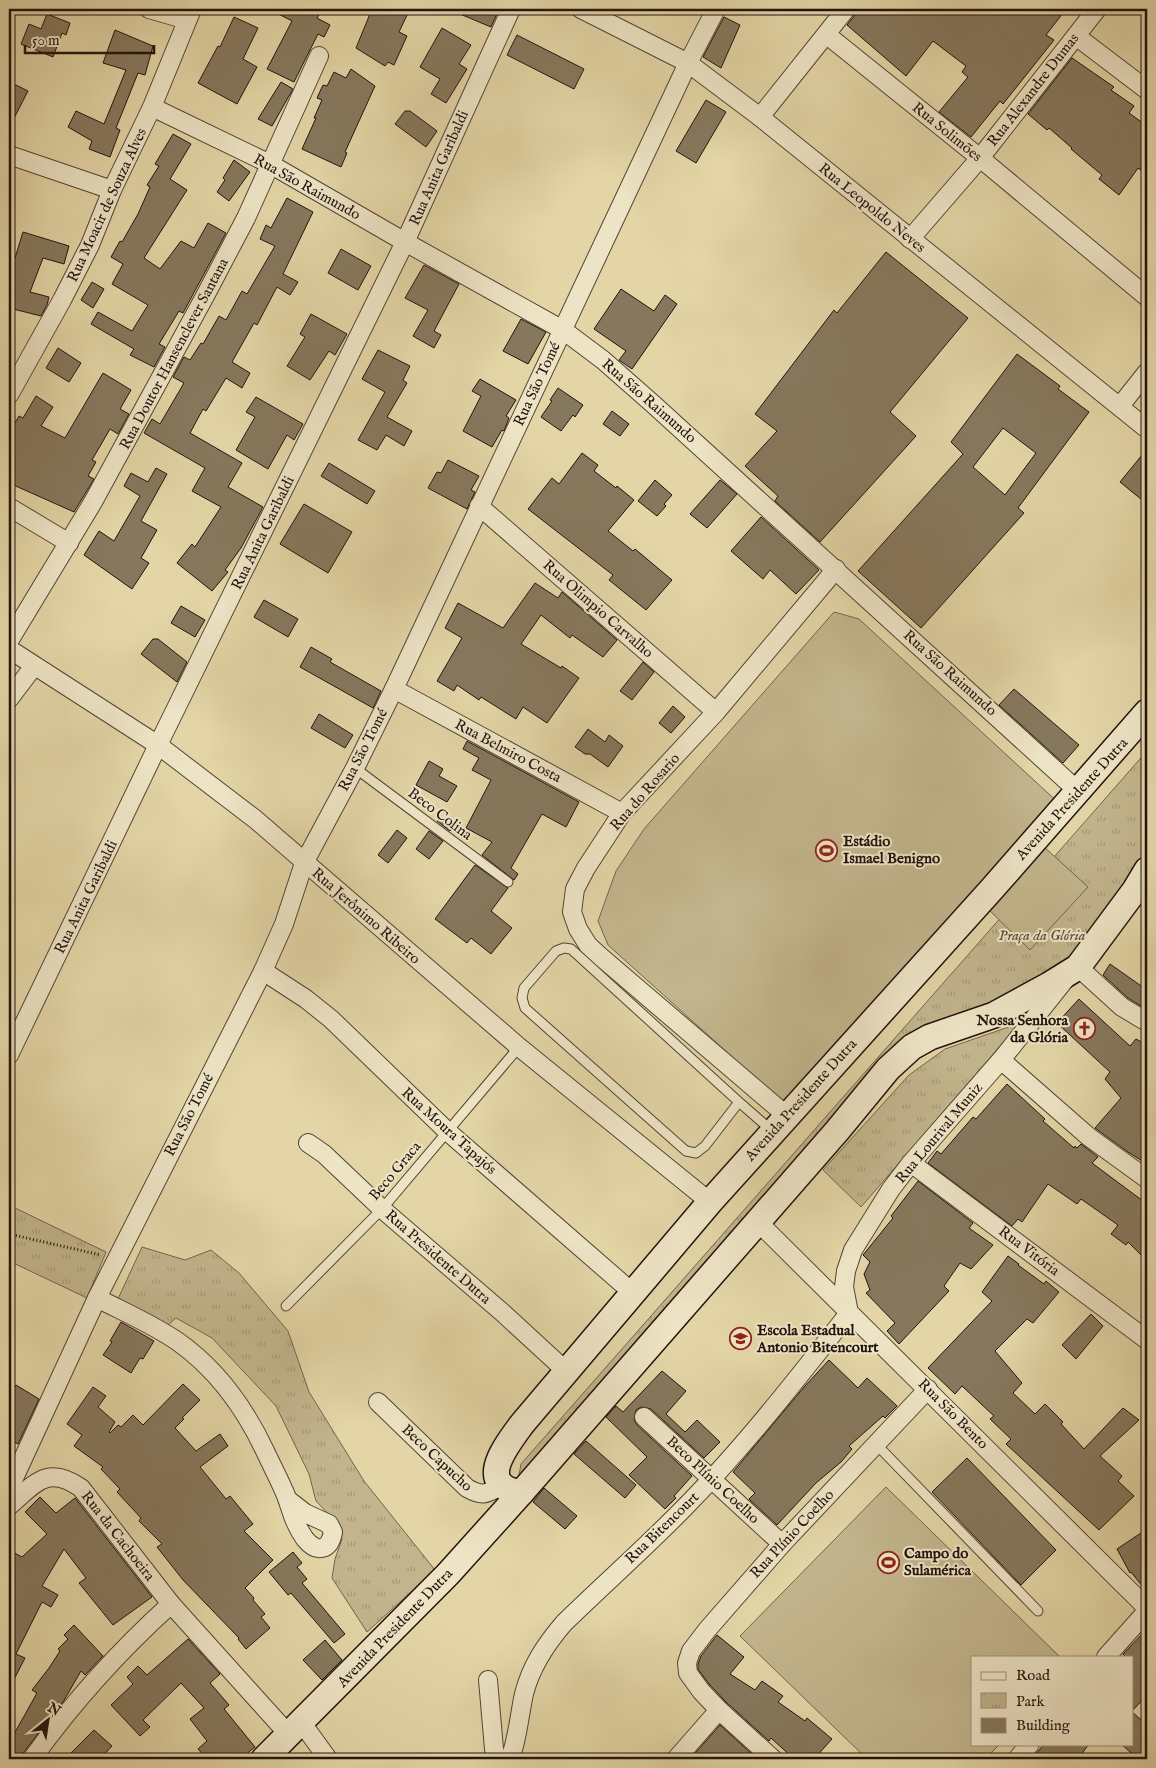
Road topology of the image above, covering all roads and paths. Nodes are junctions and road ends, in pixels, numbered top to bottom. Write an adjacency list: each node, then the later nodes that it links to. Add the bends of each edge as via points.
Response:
1 (149, 9): 7 (street)
2 (511, 9): 20 (street, Rua Anita Garibaldi)
3 (581, 9): 11 (street, Rua Leopoldo Neves)
4 (716, 9): 11 (street, Rua São Tomé)
5 (846, 9): 8 (street)
6 (1097, 9): 9 (street, Rua Alexandre Dumas)
7 (190, 14): 13 (street, Rua Moacir de Souza Alves)
8 (827, 35): 14 (street); 16 (street, Rua Solimões)
9 (1076, 36): 12 (street); 16 (street, Rua Alexandre Dumas)
10 (319, 56): 17 (street, Rua Doutor Hansenclever Santana)
11 (688, 63): 14 (street, Rua Leopoldo Neves); 22 (street, Rua São Tomé)
12 (1147, 90)
13 (152, 107): 17 (street, Rua São Raimundo); 18 (street, Rua Moacir de Souza Alves)
14 (760, 117): 19 (street, Rua Leopoldo Neves)
15 (9, 155): 18 (street)
16 (980, 158): 19 (street, Rua Alexandre Dumas); 21 (street, Rua Solimões)
17 (270, 164): 20 (street, Rua São Raimundo); 29 (street, Rua Doutor Hansenclever Santana, via 246,218 200,305)
18 (112, 190): 24 (street, Rua Moacir de Souza Alves, via 62,300)
19 (910, 239): 25 (street, Rua Leopoldo Neves)
20 (406, 242): 22 (street, Rua São Raimundo); 38 (street, Rua Anita Garibaldi)
21 (1147, 297)
22 (563, 330): 27 (street, Rua São Tomé); 30 (street, Rua São Raimundo, via 603,360)
23 (1147, 372): 25 (street)
24 (9, 395)
25 (1120, 406): 26 (street, Rua Leopoldo Neves)
26 (1147, 429)
27 (479, 506): 34 (street, Rua São Tomé); 36 (street, Rua Olimpio Carvalho)
28 (9, 507): 29 (street)
29 (70, 542): 31 (street, Rua Doutor Hansenclever Santana)
30 (836, 569): 36 (street, Rua do Rosario); 40 (street, Rua São Raimundo)
31 (9, 641)
32 (9, 649): 33 (street, Rua Jerônimo Ribeiro)
33 (34, 666): 35 (street); 38 (street, Rua Jerônimo Ribeiro)
34 (394, 689): 39 (street, Rua São Tomé); 41 (street, Rua Belmiro Costa)
35 (9, 699)
36 (716, 712): 41 (street, Rua do Rosario)
37 (1147, 712): 40 (street, Avenida Presidente Dutra)
38 (158, 745): 42 (street, Rua Jerônimo Ribeiro, via 255,819); 49 (street, Rua Anita Garibaldi)
39 (355, 768): 42 (street, Rua São Tomé); 44 (lane, Beco Colina)
40 (1078, 791): 52 (street, Avenida Presidente Dutra)
41 (622, 813): 52 (street, Rua do Rosario, via 575,889 572,912 578,929 588,945)
42 (304, 863): 46 (street, Rua São Tomé, via 284,924); 48 (street, Rua Jerônimo Ribeiro)
43 (1147, 870): 45 (street, Avenida Presidente Dutra)
44 (508, 882)
45 (1075, 969): 47 (street, via 1122,1007); 50 (street, Rua Lourival Muniz); 59 (street, Avenida Presidente Dutra, via 994,1015 912,1046 888,1069)
46 (263, 970): 53 (street, Rua Moura Tapajós, via 332,1019); 61 (street, Rua São Tomé)
47 (1147, 1022)
48 (519, 1048): 53 (lane, Beco Graca); 57 (street, Rua Jerônimo Ribeiro)
49 (9, 1055)
50 (1000, 1060): 55 (street, Rua Lourival Muniz); 56 (street, via 1089,1137)
51 (739, 1102): 51 (lane, via 571,949 556,951 524,988 525,1008 686,1151 696,1153 706,1146); 52 (lane)
52 (780, 1124): 57 (street, Avenida Presidente Dutra)
53 (447, 1131): 58 (lane, Beco Graca); 62 (street, Rua Moura Tapajós)
54 (308, 1143): 58 (street, Rua Presidente Dutra)
55 (911, 1163): 65 (street, Rua Lourival Muniz, via 890,1189 853,1250 844,1286); 66 (street, Rua Vitória)
56 (1147, 1179)
57 (710, 1202): 62 (street, Avenida Presidente Dutra)
58 (382, 1208): 64 (lane, Beco Graca); 67 (street, Rua Presidente Dutra)
59 (758, 1222): 65 (street, Rua São Bento); 74 (street, Avenida Presidente Dutra)
60 (9, 1234): 61 (path)
61 (117, 1258): 63 (street, Rua São Tomé)
62 (634, 1293): 67 (street, Avenida Presidente Dutra)
63 (97, 1298): 73 (street, Rua São Tomé); 75 (street, via 178,1342 220,1381 254,1428)
64 (286, 1306)
65 (848, 1313): 68 (street, Rua São Bento); 72 (street, Rua Bitencourt, via 801,1374)
66 (1147, 1340)
67 (566, 1371): 74 (street, Avenida Presidente Dutra, via 502,1451 496,1475)
68 (928, 1389): 71 (street, Rua Plínio Coelho); 79 (street, Rua São Bento)
69 (378, 1402): 74 (street, Beco Capucho, via 467,1488 485,1495)
70 (644, 1418): 72 (street, Beco Plínio Coelho)
71 (876, 1444): 77 (street, Rua Plínio Coelho); 80 (lane)
72 (712, 1478): 77 (street, Beco Plínio Coelho); 90 (street, Rua Bitencourt, via 564,1622 547,1643 525,1692)
73 (9, 1489)
74 (511, 1489): 84 (street, Avenida Presidente Dutra, via 448,1574)
75 (287, 1499)
76 (9, 1506): 78 (street, Rua da Cachoeira, via 35,1483 51,1476 70,1480 81,1488)
77 (782, 1544): 83 (street, Rua Plínio Coelho, via 691,1651 688,1673)
78 (171, 1604): 84 (street, Rua da Cachoeira); 86 (street, via 87,1687)
79 (1147, 1609): 81 (street)
80 (1038, 1611)
81 (1107, 1656)
82 (488, 1680): 89 (street)
83 (719, 1710): 91 (street); 92 (street, Rua Plínio Coelho)
84 (295, 1729): 87 (street, Avenida Presidente Dutra); 88 (street, Rua da Cachoeira)
85 (1028, 1746): 93 (street)
86 (32, 1759)
87 (264, 1759)
88 (328, 1759)
89 (497, 1759)
90 (510, 1759)
91 (676, 1759)
92 (773, 1759)
93 (1017, 1759)

